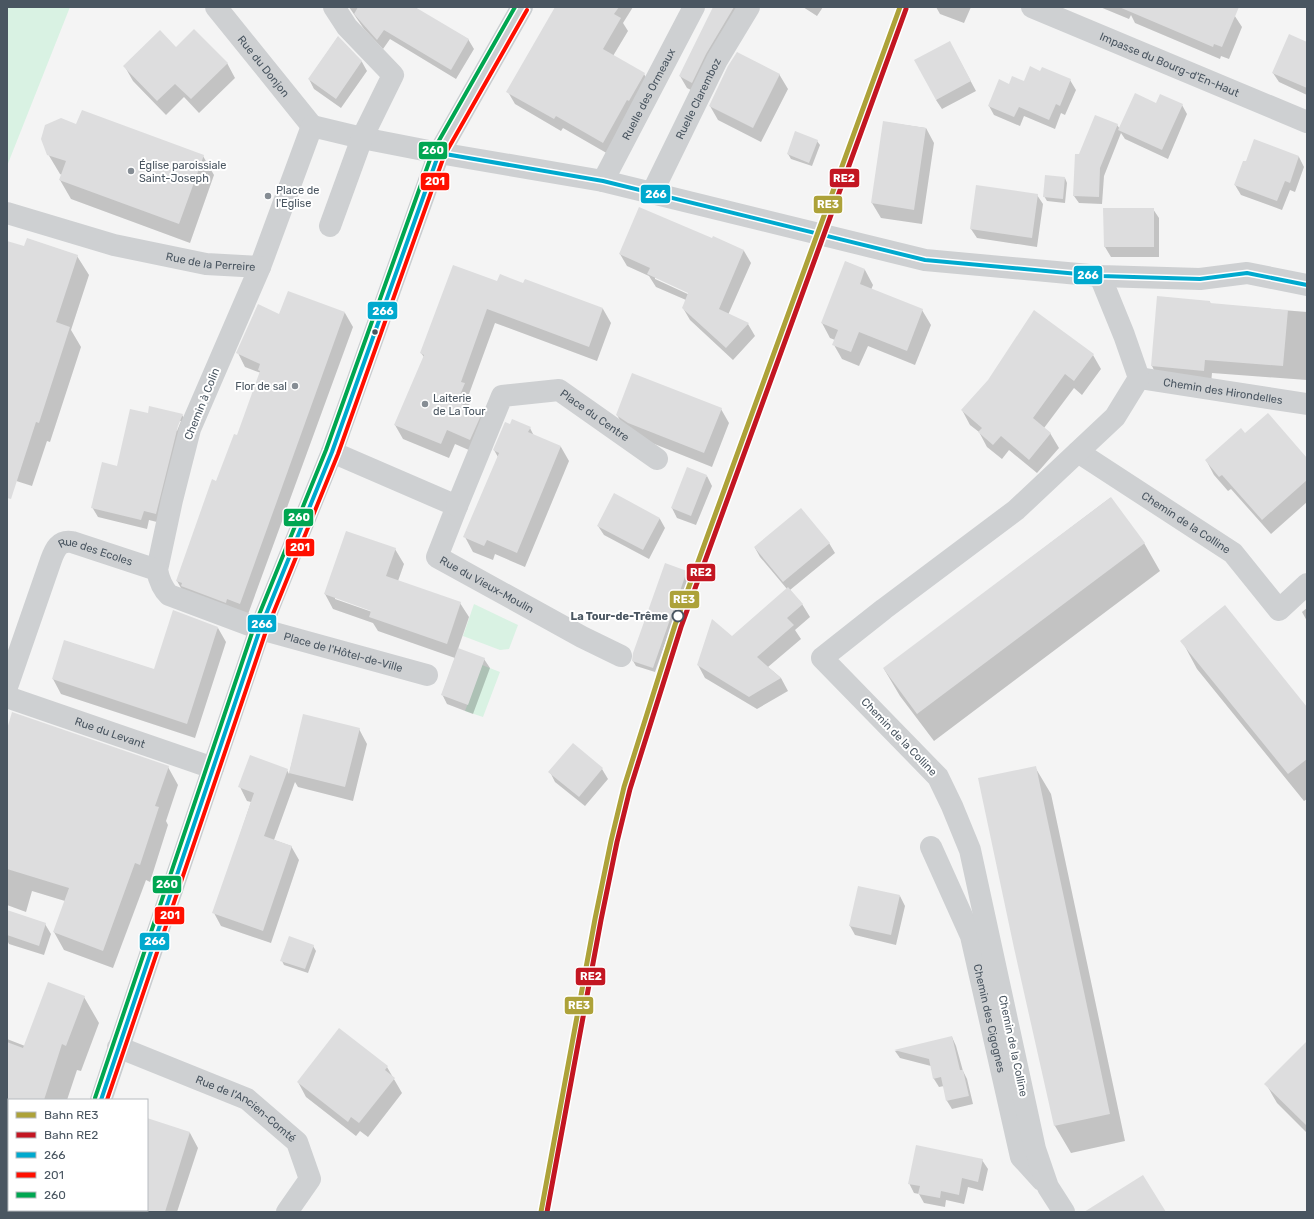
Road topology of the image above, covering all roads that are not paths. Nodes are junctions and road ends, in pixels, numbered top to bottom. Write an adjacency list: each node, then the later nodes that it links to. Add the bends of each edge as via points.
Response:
1 (216, 7): 8 (street, Rue du Donjon)
2 (334, 7): 9 (street, via 347,27 393,75)
3 (522, 7): 10 (main road)
4 (694, 7): 11 (street, Ruelle des Ormeaux)
5 (749, 7): 12 (street, Ruelle Claremboz, via 717,60)
6 (1032, 7): 7 (street, Impasse du Bourg-d'En-Haut)
7 (1307, 122)
8 (312, 126): 9 (street); 15 (street, Rue de la Perreire)
9 (362, 138): 10 (street); 14 (street)
10 (439, 153): 11 (street); 20 (main road)
11 (603, 181): 12 (street)
12 (652, 193): 16 (street, via 925,260)
13 (7, 213): 15 (street, Rue de la Perreire, via 114,245 206,264)
14 (330, 226)
15 (260, 267): 24 (street, Chemin à Colin, via 190,429)
16 (1100, 276): 17 (street, via 1200,279 1247,273); 18 (street)
17 (1305, 280)
18 (1139, 378): 19 (street, Chemin des Hirondelles); 21 (street, Chemin de la Colline, via 1115,417)
19 (1307, 404)
20 (332, 452): 23 (street); 26 (main road)
21 (1078, 452): 25 (street, Chemin de la Colline, via 1233,553 1279,610); 35 (street, Chemin de la Colline, via 1016,510 822,658 938,777 952,806 970,850 1035,1149)
22 (657, 459): 23 (street, Place du Centre, via 559,390 502,396)
23 (457, 506): 27 (street, Rue du Vieux-Moulin, via 437,557)
24 (157, 570): 26 (street, via 162,586 169,595); 29 (street, Rue des Ecoles, via 72,542 59,544 51,560)
25 (1307, 584)
26 (260, 629): 28 (street, Place de l'Hôtel-de-Ville); 31 (main road)
27 (621, 656)
28 (427, 675)
29 (7, 686)
30 (7, 697): 31 (street, Rue du Levant)
31 (213, 768): 33 (main road)
32 (931, 847): 35 (street, Chemin des Cigognes, via 972,936 1021,1157)
33 (118, 1047): 34 (main road); 36 (street, Rue de l'Ancien-Comté, via 246,1099 297,1142 310,1180)
34 (101, 1099)
35 (1048, 1187): 37 (street, Chemin de la Colline)
36 (287, 1212)
37 (1064, 1212)

